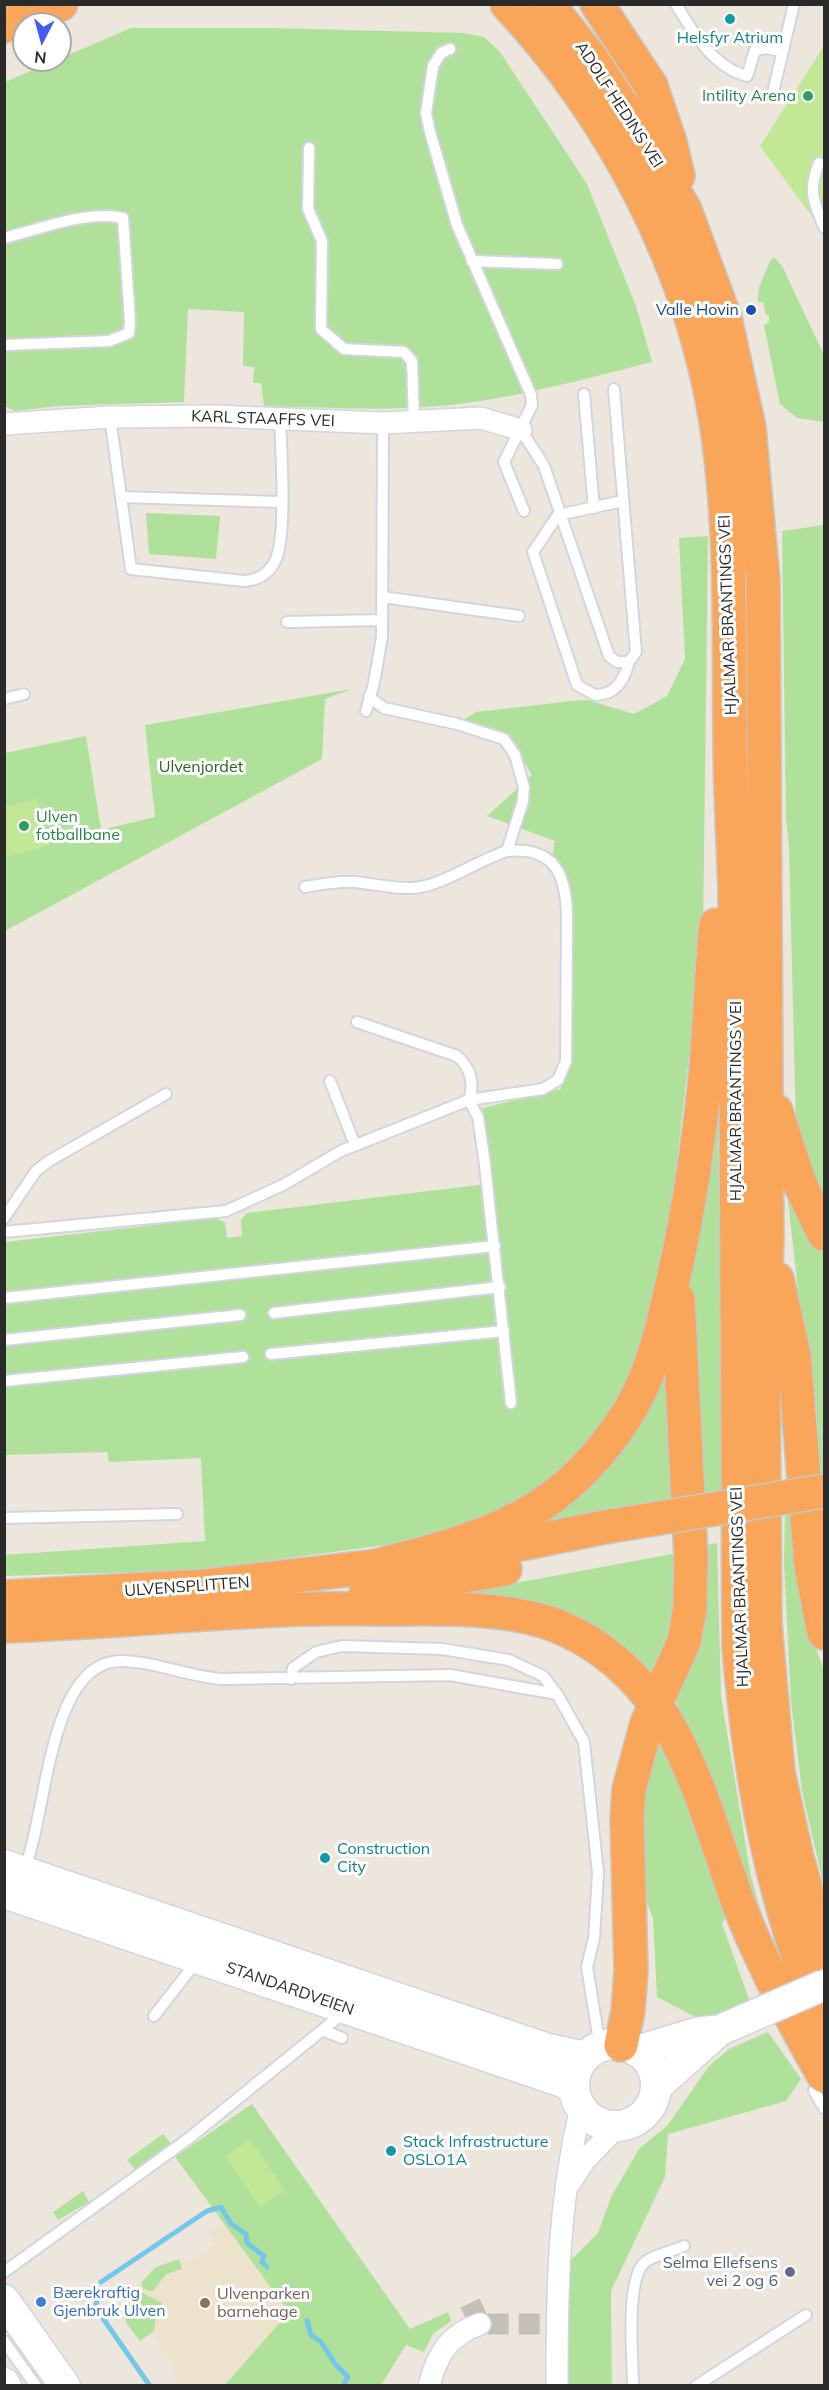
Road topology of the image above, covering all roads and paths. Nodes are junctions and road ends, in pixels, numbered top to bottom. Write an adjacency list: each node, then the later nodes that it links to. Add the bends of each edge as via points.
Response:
1 (61, 4): 7 (highway)
2 (507, 4): 13 (highway, ADOLF HEDINS VEI, via 567,77)
3 (548, 4): 14 (highway, ADOLF HEDINS VEI, via 635,125)
4 (597, 4): 14 (highway, via 651,86 670,142)
5 (676, 4): 9 (lane, via 713,57 741,75 747,76 755,50)
6 (794, 4): 9 (lane)
7 (4, 27)
8 (450, 49): 17 (lane, via 441,53 433,66 426,113 448,201)
9 (781, 51): 10 (lane)
10 (774, 88)
11 (309, 148): 24 (lane, via 309,209 322,241 321,329 344,349 404,352 410,356)
12 (819, 163): 15 (lane, via 813,177 812,200)
13 (633, 181): 43 (highway, HJALMAR BRANTINGS VEI, via 678,282 717,427 730,615)
14 (685, 210): 48 (highway, HJALMAR BRANTINGS VEI, via 725,318 749,427 758,497 763,580)
15 (825, 227)
16 (4, 238): 19 (lane, via 79,220 123,218 130,321 129,333 109,341)
17 (472, 261): 18 (lane); 27 (lane, via 531,394 532,405)
18 (557, 264)
19 (4, 345)
20 (614, 389): 29 (lane)
21 (584, 394): 31 (lane)
22 (110, 417): 23 (street, KARL STAAFFS VEI); 26 (street, KARL STAAFFS VEI); 28 (lane)
23 (280, 418): 25 (street, KARL STAAFFS VEI); 30 (lane)
24 (414, 422): 25 (street, KARL STAAFFS VEI); 27 (street, KARL STAAFFS VEI, via 481,418)
25 (383, 423): 34 (lane)
26 (4, 424)
27 (521, 430): 32 (lane, via 504,462); 33 (lane, via 544,466)
28 (121, 497): 30 (lane); 30 (lane, via 131,569 244,582 264,575 276,559)
29 (623, 501): 31 (lane); 38 (lane, via 636,652)
30 (281, 502)
31 (594, 508): 33 (lane)
32 (524, 511)
33 (558, 515): 38 (lane, via 609,656 617,662); 38 (lane, via 533,552 577,685 595,695 613,691 623,680)
34 (382, 597): 35 (lane); 36 (lane)
35 (519, 616)
36 (382, 620): 37 (lane); 40 (lane)
37 (287, 622)
38 (629, 662)
39 (24, 694): 41 (lane)
40 (369, 697): 42 (lane); 44 (lane, via 384,708 504,739 518,762 524,787)
41 (4, 699)
42 (366, 711)
43 (731, 792): 57 (highway, via 714,940 702,1103); 87 (highway, HJALMAR BRANTINGS VEI, via 739,1648 747,1737 770,1865 797,1953)
44 (507, 851): 45 (lane, via 433,884 412,888 354,882); 50 (lane, via 522,849 542,855 556,867 563,882 566,1061 558,1080 543,1089)
45 (305, 887)
46 (357, 1022): 50 (lane, via 457,1056 466,1064 470,1076)
47 (330, 1082): 51 (lane)
48 (766, 1082): 54 (highway, via 800,1184); 55 (highway, HJALMAR BRANTINGS VEI)
49 (166, 1094): 52 (lane, via 49,1161 36,1171)
50 (469, 1100): 51 (lane); 56 (lane, via 478,1117)
51 (355, 1145): 53 (lane, via 226,1211)
52 (4, 1218)
53 (4, 1232)
54 (825, 1234)
55 (767, 1241): 77 (highway, via 794,1355 811,1566); 82 (highway, HJALMAR BRANTINGS VEI, via 763,1356 769,1690 786,1812 806,1895)
56 (495, 1246): 58 (lane); 59 (lane)
57 (675, 1270): 73 (highway, via 656,1348 638,1394 606,1444 583,1470 539,1506 492,1531 439,1550); 80 (highway, via 686,1443 690,1608 684,1642)
58 (500, 1287): 60 (lane); 62 (lane)
59 (4, 1298)
60 (274, 1313)
61 (240, 1315): 63 (lane)
62 (504, 1330): 64 (lane); 67 (lane)
63 (4, 1340)
64 (271, 1354)
65 (243, 1357): 66 (lane)
66 (4, 1381)
67 (511, 1403)
68 (825, 1491): 72 (highway, bridge)
69 (825, 1512): 72 (highway)
70 (177, 1514): 71 (lane)
71 (4, 1518)
72 (606, 1537): 73 (highway); 75 (highway, via 473,1576)
73 (368, 1568): 74 (highway, ULVENSPLITTEN, via 206,1586)
74 (4, 1597)
75 (279, 1610): 76 (highway, ULVENSPLITTEN); 80 (highway, via 469,1610 537,1620 574,1634 607,1654)
76 (4, 1626)
77 (825, 1633)
78 (291, 1678): 79 (lane, via 450,1675); 79 (lane, via 293,1668 316,1652 342,1646 442,1648 509,1660 543,1676); 81 (lane, via 208,1678 120,1661 96,1667 65,1709 38,1826)
79 (557, 1694): 91 (lane, via 584,1743 598,1873 594,1938 586,1967)
80 (656, 1705): 91 (highway, via 640,1744 629,1789 631,1971 628,2011); 92 (highway, via 688,1765 758,1952)
81 (11, 1876): 83 (street, STANDARDVEIEN); 91 (street, STANDARDVEIEN, via 548,2049)
82 (825, 1952)
83 (198, 1958): 85 (street, STANDARDVEIEN); 86 (lane)
84 (825, 1985): 89 (street, bridge)
85 (344, 2007): 88 (lane); 94 (street, STANDARDVEIEN)
86 (154, 2016)
87 (825, 2024)
88 (322, 2030): 90 (lane); 99 (lane, via 188,2139)
89 (720, 2030): 91 (street); 93 (street)
90 (342, 2038)
91 (611, 2050): 93 (street, via 651,2066); 94 (street, via 577,2070)
92 (819, 2084): 95 (lane)
93 (656, 2087): 96 (street, via 646,2112 633,2122)
94 (578, 2097): 96 (street, via 597,2121); 97 (street)
95 (825, 2108)
96 (618, 2126): 97 (street, via 584,2161)
97 (566, 2188): 107 (street, via 559,2241)
98 (684, 2246): 108 (lane, via 645,2262 638,2275 633,2293)
99 (4, 2272)
100 (4, 2300): 106 (street)
101 (806, 2315): 109 (lane)
102 (480, 2324): 104 (street, via 454,2338)
103 (4, 2341): 105 (lane)
104 (431, 2378)
105 (36, 2385)
106 (65, 2385)
107 (557, 2385)
108 (633, 2385)
109 (696, 2385)

